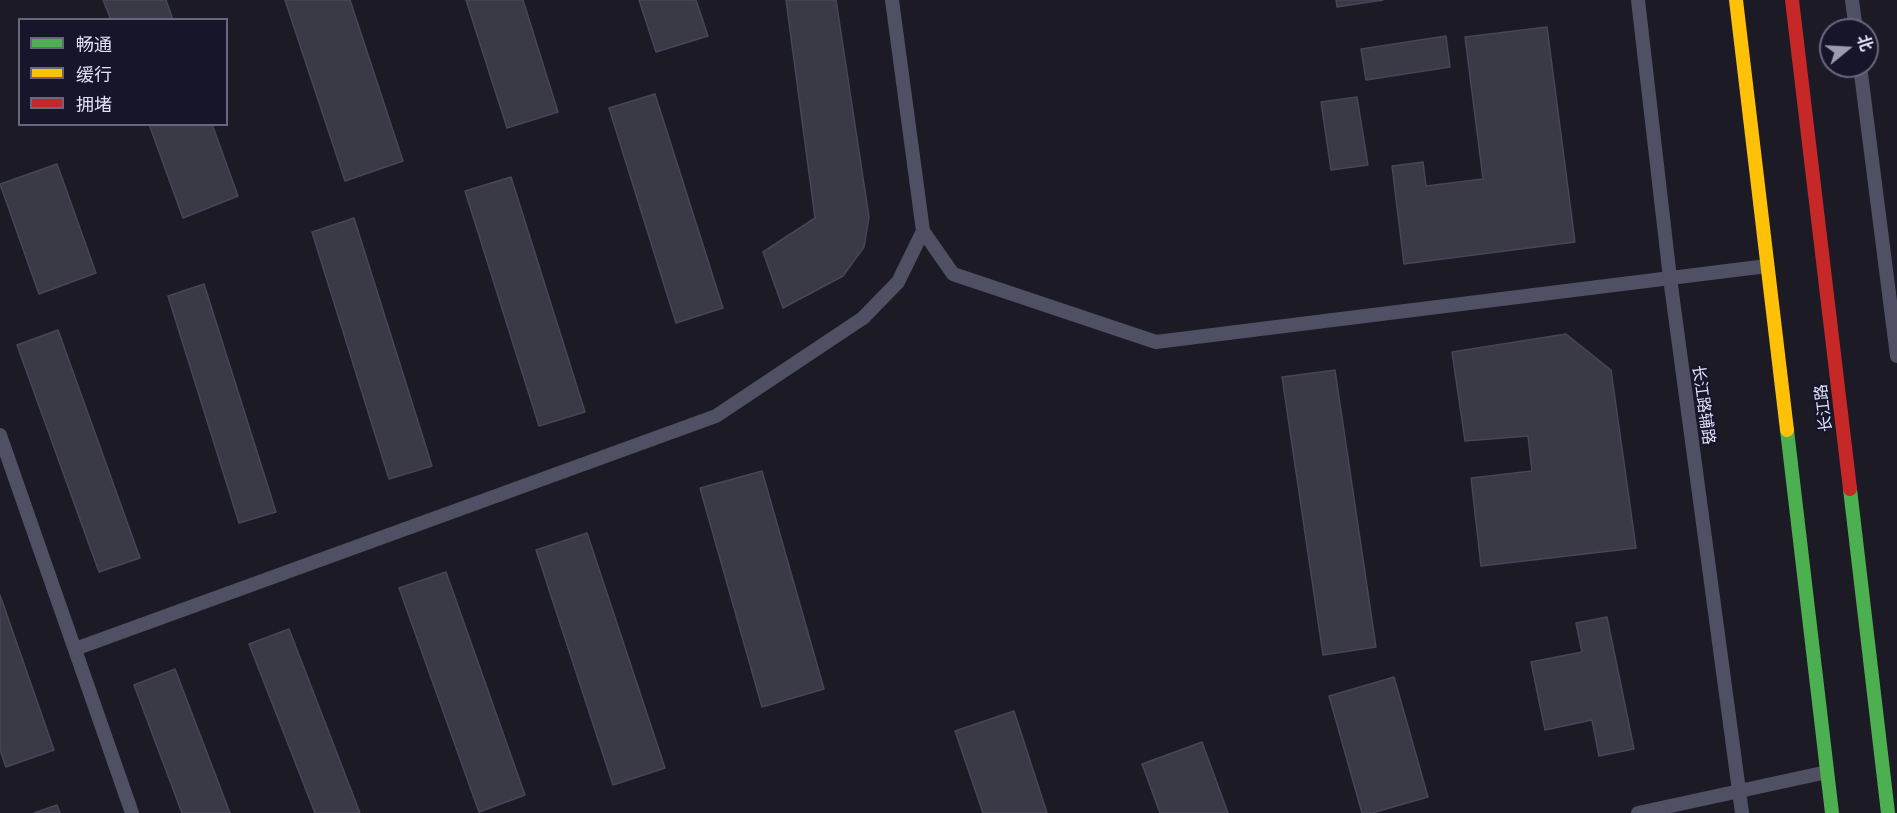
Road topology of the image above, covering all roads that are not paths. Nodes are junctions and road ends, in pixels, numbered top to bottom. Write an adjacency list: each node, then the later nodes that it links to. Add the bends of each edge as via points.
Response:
1 (892, 0): 8 (lane)
2 (1638, 0): 10 (lane, 长江路辅路)
3 (1736, 0): 9 (main road)
4 (1792, 0): 20 (main road, 长江路)
5 (1852, 0): 6 (lane)
6 (1854, 18)
7 (1862, 78): 11 (lane)
8 (923, 231): 10 (lane, via 953,274 1156,342); 13 (lane, via 898,282 863,318 716,416)
9 (1767, 266): 10 (lane); 14 (main road)
10 (1670, 278): 15 (lane, 长江路辅路)
11 (1897, 356)
12 (0, 435): 13 (lane)
13 (75, 649): 16 (lane)
14 (1827, 772): 15 (lane); 19 (main road)
15 (1739, 791): 17 (lane); 18 (lane, 长江路辅路)
16 (132, 813)
17 (1638, 813)
18 (1742, 813)
19 (1832, 813)
20 (1888, 813)

